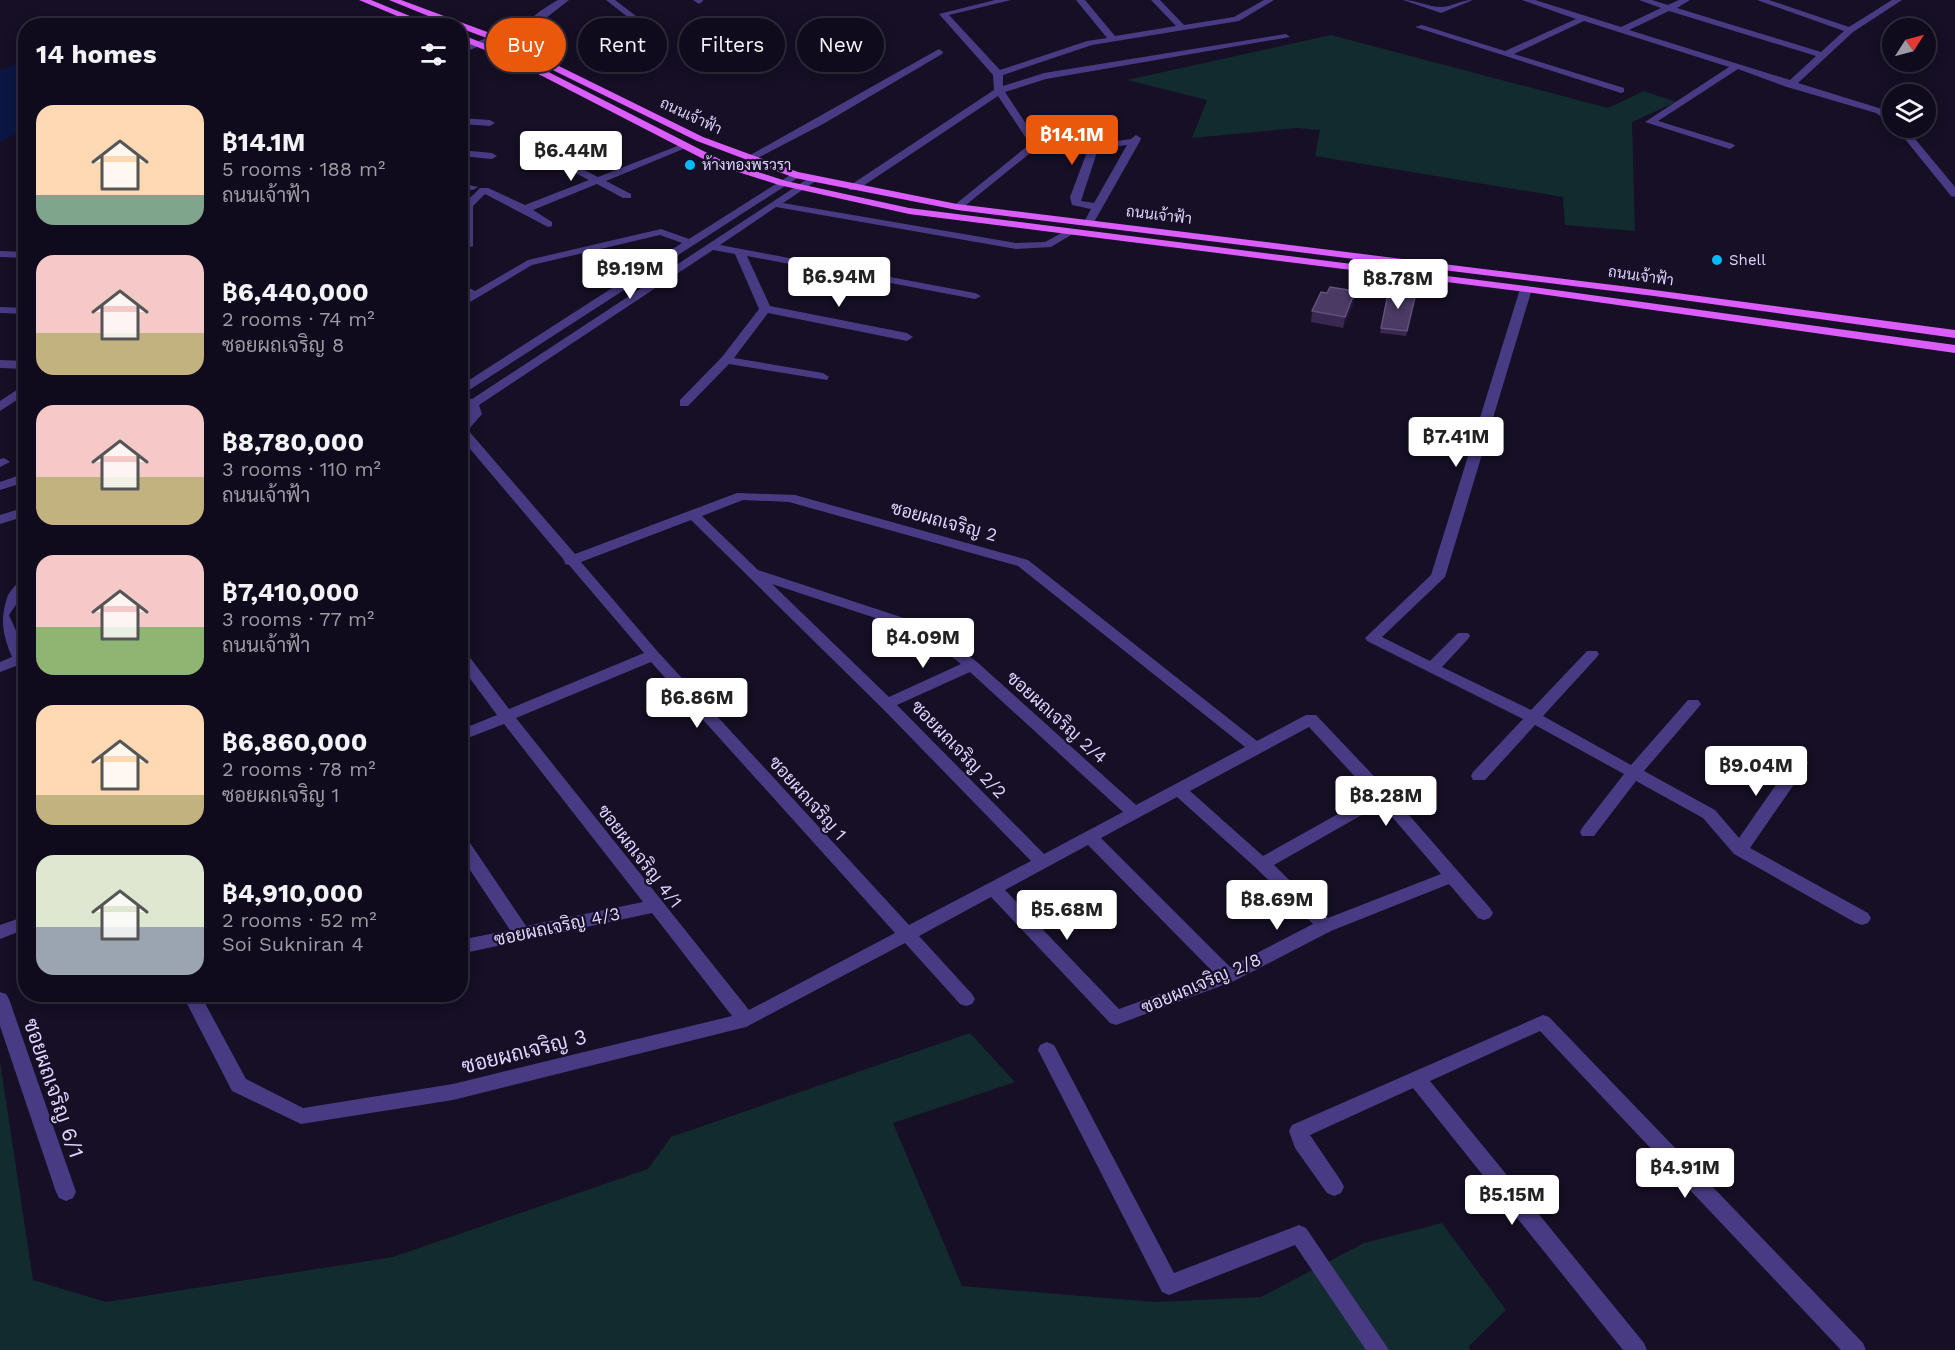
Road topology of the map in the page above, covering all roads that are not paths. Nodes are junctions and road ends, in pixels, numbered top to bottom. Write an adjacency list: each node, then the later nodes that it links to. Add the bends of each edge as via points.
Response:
1 (363, 0): 18 (main road)
2 (393, 0): 19 (main road, ถนนเจ้าฟ้า)
3 (565, 0): 20 (street)
4 (610, 0): 17 (street)
5 (1080, 0): 32 (street)
6 (1155, 0): 25 (street)
7 (1270, 0): 22 (street, via 1236,19)
8 (1407, 0): 9 (street, via 1441,10)
9 (1469, 0)
10 (1526, 0): 21 (street)
11 (1643, 0): 16 (street)
12 (1686, 0): 16 (street)
13 (1761, 0): 26 (street)
14 (1898, 0): 26 (street)
15 (999, 1): 45 (street, via 943,14)
16 (1669, 8): 27 (street); 42 (street)
17 (632, 16)
18 (409, 18)
19 (441, 18)
20 (541, 18)
21 (1582, 19): 27 (street); 41 (street)
22 (1210, 24): 25 (street); 37 (street)
23 (1419, 27): 41 (street)
24 (468, 28): 29 (main road, ถนนเจ้าฟ้า)
25 (1183, 29): 28 (street)
26 (1850, 30): 42 (street)
27 (1618, 31): 43 (street)
28 (1152, 34): 32 (street); 34 (street)
29 (486, 35)
30 (1286, 37): 37 (street)
31 (468, 40): 35 (main road, ถนนเจ้าฟ้า)
32 (1114, 40): 36 (street)
33 (486, 41): 35 (street)
34 (1160, 41)
35 (478, 44): 38 (street); 55 (main road, ถนนเจ้าฟ้า, via 520,61)
36 (1090, 44): 39 (street); 45 (street)
37 (1240, 45): 48 (street, via 1110,61 1044,76)
38 (468, 48)
39 (1098, 51)
40 (939, 52): 58 (street)
41 (1508, 53): 47 (street)
42 (1821, 55): 46 (street)
43 (1734, 68): 46 (street); 54 (street, via 1650,122)
44 (565, 72): 58 (main road, ถนนเจ้าฟ้า, via 700,139)
45 (998, 74): 48 (street)
46 (1790, 85): 49 (street)
47 (1621, 90)
48 (999, 92): 66 (street); 72 (street, via 1035,145)
49 (1882, 113)
50 (468, 122): 51 (street)
51 (490, 123)
52 (1909, 138): 67 (street)
53 (527, 144): 61 (street)
54 (1730, 146)
55 (683, 147): 61 (street); 62 (main road, ถนนเจ้าฟ้า)
56 (468, 154): 57 (street)
57 (492, 156)
58 (750, 158): 59 (main road, ถนนเจ้าฟ้า)
59 (795, 175): 60 (main road, ถนนเจ้าฟ้า); 62 (street)
60 (812, 179): 65 (street); 66 (main road, ถนนเจ้าฟ้า)
61 (598, 180): 68 (street); 74 (street)
62 (783, 183): 65 (main road, ถนนเจ้าฟ้า); 78 (street)
63 (468, 186): 64 (street)
64 (473, 186)
65 (800, 187): 69 (street); 77 (main road, ถนนเจ้าฟ้า, via 909,211)
66 (854, 188): 72 (main road, ถนนเจ้าฟ้า)
67 (1955, 195)
68 (627, 196)
69 (774, 204): 77 (street, via 1016,246 1047,245); 80 (street)
70 (468, 205): 74 (street, via 484,190)
71 (468, 205): 79 (street)
72 (957, 207): 75 (main road, ถนนเจ้าฟ้า)
73 (1099, 207): 73 (street, via 1136,140 1095,147 1075,197 1076,203); 75 (street)
74 (525, 209): 76 (street)
75 (1089, 222): 92 (main road, ถนนเจ้าฟ้า, via 1654,292)
76 (548, 224)
77 (1071, 232): 84 (main road, ถนนเจ้าฟ้า)
78 (691, 243): 86 (street, via 661,232 528,263); 99 (street)
79 (468, 246)
80 (711, 246): 81 (street); 101 (street)
81 (740, 252): 87 (street); 89 (street)
82 (0, 254): 83 (street)
83 (18, 255)
84 (1526, 289): 94 (main road, ถนนเจ้าฟ้า); 123 (street, via 1438,577 1372,638)
85 (468, 291): 86 (street)
86 (475, 296): 88 (street)
87 (975, 296)
88 (468, 300)
89 (765, 309): 93 (street); 95 (street)
90 (0, 310): 91 (street)
91 (18, 311)
92 (1955, 334)
93 (907, 337)
94 (1955, 349)
95 (726, 360): 98 (street); 102 (street)
96 (0, 364): 97 (street)
97 (18, 365)
98 (823, 377)
99 (468, 387)
100 (18, 394): 104 (street)
101 (468, 400)
102 (684, 403)
103 (468, 404): 105 (street, via 476,414)
104 (0, 406)
105 (468, 423)
106 (468, 438): 112 (street, ซอยผถเจริญ 1)
107 (18, 480): 108 (street)
108 (0, 486)
109 (18, 514): 111 (street)
110 (692, 514): 112 (street, ซอยผถเจริญ 2); 113 (street, ซอยผถเจริญ 2/2); 129 (street, ซอยผถเจริญ 2, via 742,496 790,498 1023,563)
111 (0, 520)
112 (570, 561): 117 (street, ซอยผถเจริญ 1)
113 (753, 573): 120 (street, ซอยผถเจริญ 2/4, via 926,630); 124 (street, ซอยผถเจริญ 2/2)
114 (18, 591): 118 (street, via 2,615)
115 (1463, 636): 123 (street)
116 (1592, 654): 127 (street)
117 (653, 655): 126 (street); 151 (street, ซอยผถเจริญ 1)
118 (18, 656)
119 (468, 665): 126 (street, ซอยผถเจริญ 4/1)
120 (972, 665): 124 (street); 135 (street, ซอยผถเจริญ 2/4)
121 (18, 666): 122 (street)
122 (0, 667)
123 (1433, 667): 127 (street)
124 (887, 704): 140 (street, ซอยผถเจริญ 2/2)
125 (1693, 704): 131 (street)
126 (506, 716): 128 (street); 144 (street, ซอยผถเจริญ 4/1)
127 (1532, 717): 131 (street); 132 (street)
128 (468, 733)
129 (1257, 748): 133 (street); 134 (street, via 1311,719)
130 (1800, 763): 138 (street)
131 (1634, 772): 136 (street); 138 (street, via 1709,814)
132 (1479, 776)
133 (1179, 790): 135 (street); 141 (street)
134 (1383, 796): 141 (street); 142 (street)
135 (1134, 813): 137 (street)
136 (1588, 832)
137 (1090, 837): 140 (street); 153 (street)
138 (1740, 850): 146 (street)
139 (468, 853): 150 (street)
140 (1042, 862): 143 (street)
141 (1262, 864): 148 (street)
142 (1451, 877): 145 (street); 148 (street, ซอยผถเจริญ 2/8)
143 (993, 888): 151 (street); 153 (street, ซอยผถเจริญ 2/8, via 1116,1018)
144 (654, 906): 150 (street, ซอยผถเจริญ 4/3); 157 (street, ซอยผถเจริญ 4/1)
145 (1484, 913)
146 (1862, 918)
147 (18, 925): 149 (street)
148 (1324, 926): 153 (street, ซอยผถเจริญ 2/8)
149 (0, 932)
150 (522, 934): 152 (street, ซอยผถเจริญ 4/3)
151 (906, 934): 155 (street, ซอยผถเจริญ 1); 157 (street, ซอยผถเจริญ 3)
152 (468, 945)
153 (1228, 976)
154 (0, 999): 161 (street, ซอยผถเจริญ 6/1)
155 (966, 999)
156 (194, 1002): 157 (street, ซอยผถเจริญ 3, via 239,1085 301,1116 453,1092)
157 (746, 1020)
158 (1047, 1050): 162 (street, via 1169,1285 1299,1234)
159 (1417, 1079): 160 (street, via 1299,1131 1302,1142); 163 (street); 164 (street, via 1543,1022)
160 (1334, 1188)
161 (66, 1192)
162 (1378, 1350)
163 (1636, 1350)
164 (1855, 1350)

